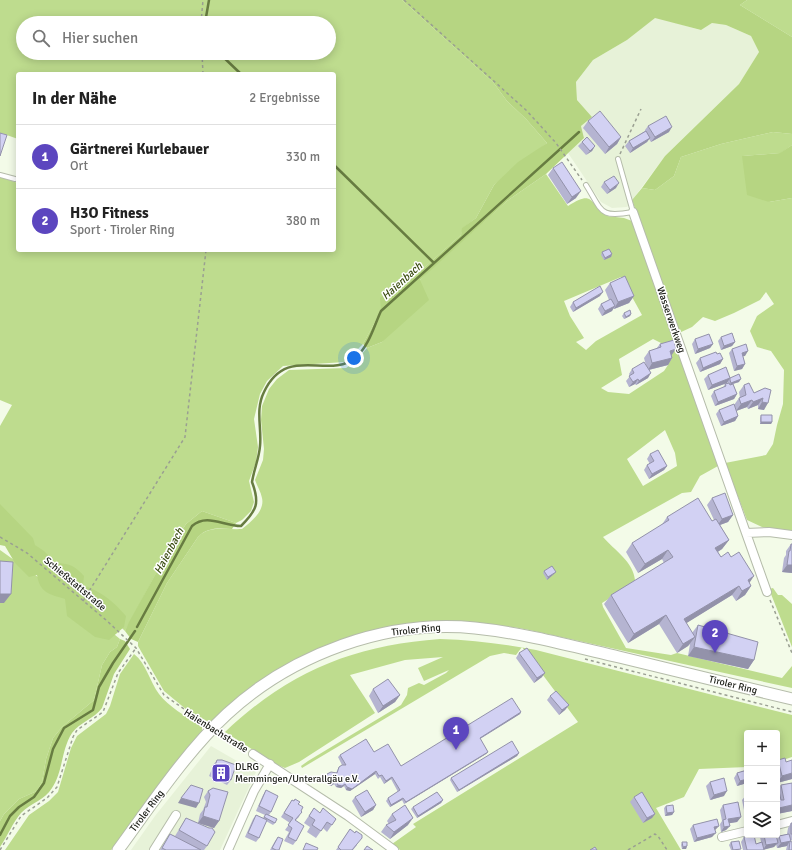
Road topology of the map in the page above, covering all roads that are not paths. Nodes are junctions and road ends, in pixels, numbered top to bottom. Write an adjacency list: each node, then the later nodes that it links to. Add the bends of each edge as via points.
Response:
1 (618, 159): 5 (lane, Wasserwerkweg)
2 (0, 175): 3 (lane)
3 (15, 179)
4 (586, 185): 5 (lane, via 607,214 614,216)
5 (633, 212): 6 (street, Wasserwerkweg)
6 (746, 533): 7 (street); 8 (street, Wasserwerkweg)
7 (792, 535)
8 (768, 592)
9 (792, 694): 10 (main road)
10 (777, 696): 11 (main road, Tiroler Ring); 19 (main road, Tiroler Ring, via 536,638 474,628 420,628 392,632 348,643 300,663 247,697 212,729)
11 (792, 699)
12 (253, 754): 13 (street, Haienbachstraße)
13 (270, 764): 21 (street, via 254,791); 22 (street, Haienbachstraße)
14 (176, 815): 20 (street)
15 (792, 821): 16 (street)
16 (780, 823)
17 (744, 832): 18 (street)
18 (722, 836)
19 (118, 850)
20 (154, 850)
21 (228, 850)
22 (394, 850)

